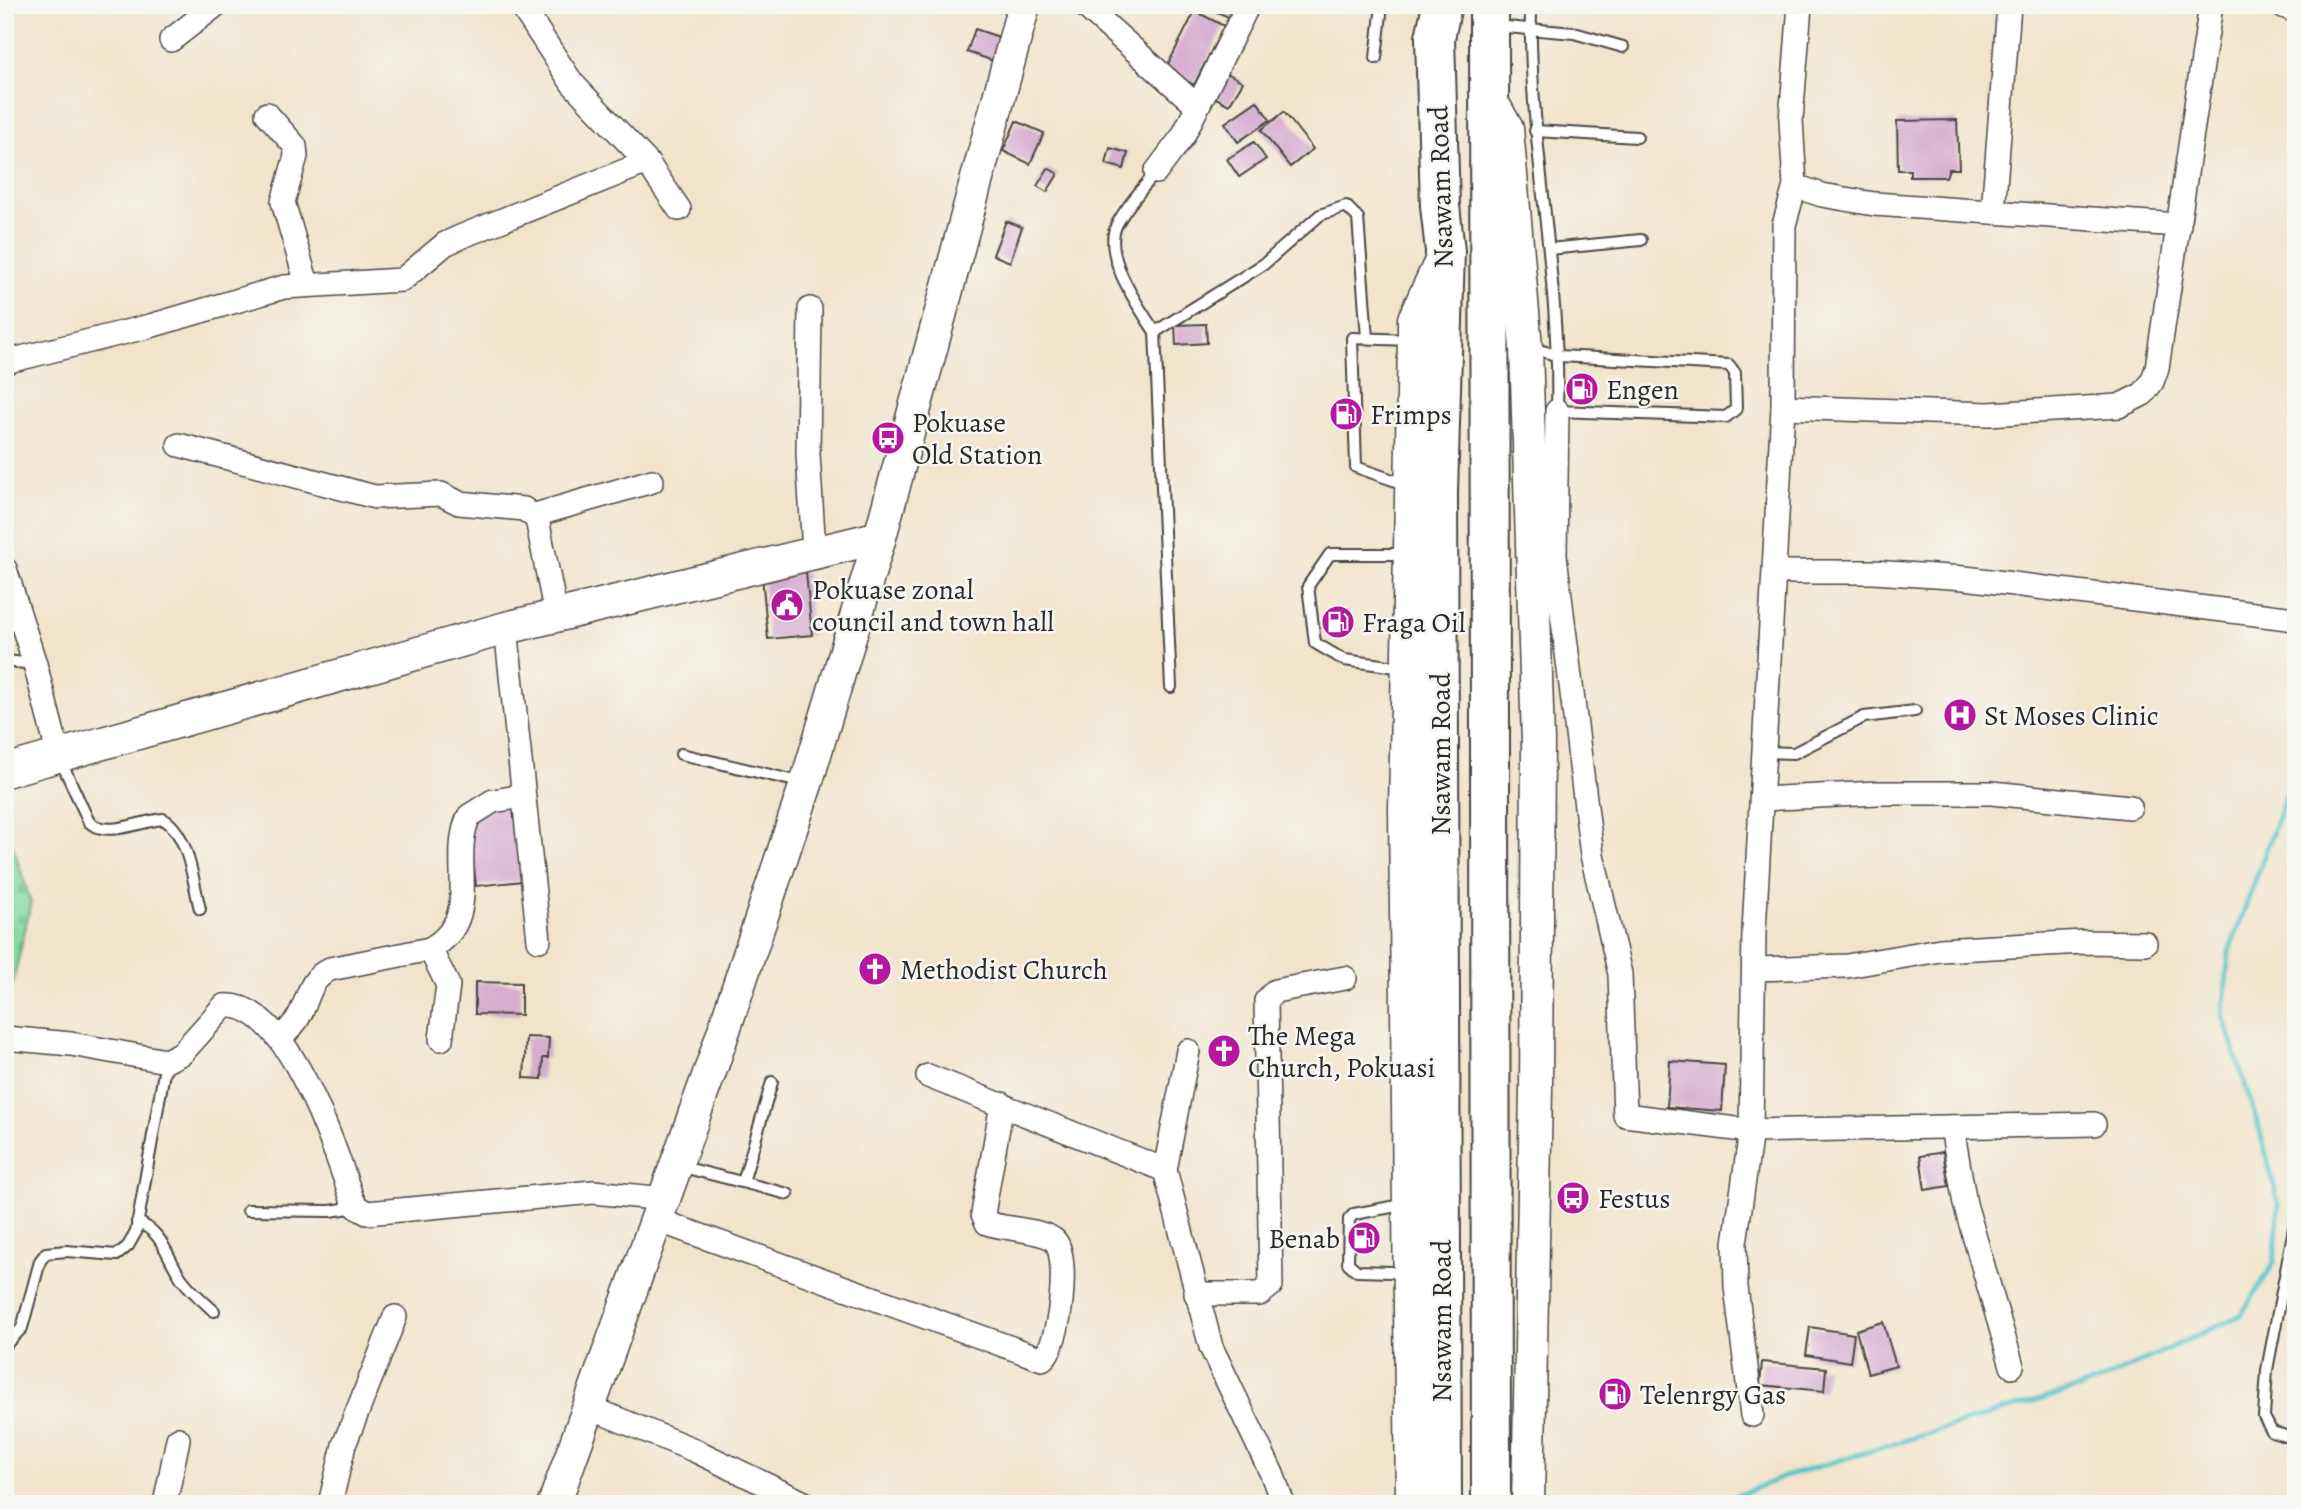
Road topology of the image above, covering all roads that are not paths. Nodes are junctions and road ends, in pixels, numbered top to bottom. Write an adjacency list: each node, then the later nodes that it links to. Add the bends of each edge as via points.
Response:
1 (216, 5): 16 (street)
2 (521, 5): 24 (street, via 572,83)
3 (1024, 5): 49 (main road)
4 (1084, 5): 20 (street)
5 (1248, 5): 20 (street)
6 (1382, 5): 18 (lane)
7 (1531, 5): 15 (lane)
8 (1800, 5): 26 (street, via 1791,120)
9 (2009, 5): 28 (street)
10 (2211, 5): 29 (street)
11 (2281, 5): 12 (street)
12 (2296, 11)
13 (1489, 15): 15 (lane); 19 (highway, Nsawam Road)
14 (1435, 16): 32 (highway, Nsawam Road)
15 (1531, 30): 17 (lane, via 1574,33); 22 (lane)
16 (172, 40)
17 (1623, 47)
18 (1376, 58)
19 (1490, 97): 38 (main road, via 1507,129); 41 (highway, Nsawam Road)
20 (1197, 106): 25 (street, via 1183,136)
21 (267, 114): 33 (street, via 295,146 283,202)
22 (1535, 131): 23 (lane); 31 (lane)
23 (1637, 137)
24 (647, 162): 27 (street); 33 (street, via 445,244 402,280)
25 (1156, 172): 35 (lane, via 1116,226 1114,245 1126,285)
26 (1795, 186): 28 (street, via 1874,204); 42 (street, via 1784,225)
27 (679, 209)
28 (1993, 212): 29 (street)
29 (2179, 225): 42 (street, via 2157,368 2152,382 2131,402 1988,414)
30 (1641, 240): 31 (lane)
31 (1549, 249): 39 (lane)
32 (1445, 251): 37 (main road, via 1414,319); 114 (highway, Nsawam Road, via 1438,492)
33 (307, 284): 40 (street)
34 (810, 309): 50 (street, via 808,454)
35 (1155, 332): 36 (lane, via 1264,264 1320,215 1346,206 1358,218); 60 (lane)
36 (1367, 338): 37 (lane); 47 (lane, via 1352,338 1356,467)
37 (1414, 341): 47 (main road)
38 (1526, 347): 39 (lane); 43 (main road)
39 (1559, 356): 43 (lane); 43 (lane, via 1730,365 1735,373 1735,409 1727,417)
40 (5, 362)
41 (1490, 400): 46 (main road); 115 (highway, Nsawam Road)
42 (1783, 407): 53 (street)
43 (1542, 414): 46 (main road); 86 (street, via 1592,855 1620,974 1625,1115)
44 (179, 445): 48 (street, via 375,497 441,494 459,503 524,509)
45 (652, 481): 48 (street)
46 (1530, 481): 107 (main road, via 1538,756)
47 (1411, 486): 51 (main road)
48 (535, 515): 54 (street)
49 (880, 537): 50 (main road); 66 (main road)
50 (814, 552): 54 (main road)
51 (1410, 554): 59 (main road); 59 (lane, via 1330,554 1308,586 1315,643 1344,660)
52 (5, 569): 58 (street)
53 (1776, 572): 55 (street, via 1965,578); 62 (street)
54 (556, 615): 56 (main road)
55 (2296, 619)
56 (506, 628): 64 (main road); 67 (street)
57 (5, 661): 58 (lane)
58 (35, 664): 64 (street)
59 (1408, 668): 91 (main road)
60 (1171, 687)
61 (1914, 711): 62 (lane, via 1864,716 1794,753)
62 (1763, 752): 68 (street)
63 (681, 754): 66 (lane)
64 (59, 757): 65 (main road); 70 (lane, via 94,827 111,829 163,819 170,824 182,845)
65 (5, 771)
66 (806, 784): 87 (main road)
67 (523, 796): 71 (street); 73 (street, via 493,801 469,816 461,910 456,926)
68 (1762, 799): 69 (street, via 1992,793); 74 (street)
69 (2130, 807)
70 (200, 909)
71 (538, 940)
72 (2145, 943): 74 (street, via 1940,950 1847,966)
73 (430, 949): 77 (street, via 319,975 296,1021); 78 (street, via 448,985)
74 (1754, 969): 86 (street)
75 (1345, 978): 98 (street, via 1275,991 1266,1001 1271,1285 1260,1294)
76 (5, 1038): 80 (street)
77 (280, 1039): 80 (street, via 245,1010 224,1006 181,1052); 92 (street, via 312,1093)
78 (441, 1039)
79 (1188, 1051): 88 (street)
80 (166, 1061): 96 (lane)
81 (928, 1076): 83 (street)
82 (772, 1082): 89 (lane)
83 (1002, 1104): 88 (street); 94 (street, via 983,1214 987,1223 1048,1236 1057,1244 1063,1269 1058,1322 1050,1352 1042,1359)
84 (2094, 1124): 85 (street)
85 (1952, 1127): 86 (street); 102 (street, via 1965,1204)
86 (1751, 1131): 104 (street, via 1735,1243)
87 (677, 1165): 89 (lane); 94 (main road)
88 (1166, 1170): 98 (street)
89 (743, 1182): 90 (lane)
90 (788, 1194)
91 (1409, 1203): 97 (main road); 97 (lane, via 1354,1214 1349,1219 1348,1264 1357,1271)
92 (357, 1207): 93 (lane); 94 (street, via 367,1213 382,1213 593,1192)
93 (248, 1210)
94 (661, 1210): 103 (main road)
95 (2296, 1218): 106 (lane, via 2267,1370 2264,1417 2272,1432)
96 (137, 1222): 99 (lane, via 157,1234 181,1278); 101 (lane, via 128,1246 117,1255 46,1253 22,1328)
97 (1410, 1276): 113 (main road)
98 (1196, 1294): 112 (street, via 1211,1347)
99 (214, 1311)
100 (396, 1317): 109 (street, via 344,1445)
101 (5, 1345)
102 (2012, 1366)
103 (588, 1406): 110 (main road); 111 (street)
104 (1752, 1415)
105 (178, 1439): 108 (street)
106 (2296, 1439)
107 (1531, 1500)
108 (165, 1504)
109 (330, 1504)
110 (554, 1504)
111 (806, 1504)
112 (1283, 1504)
113 (1412, 1504)
114 (1441, 1504)
115 (1492, 1504)

